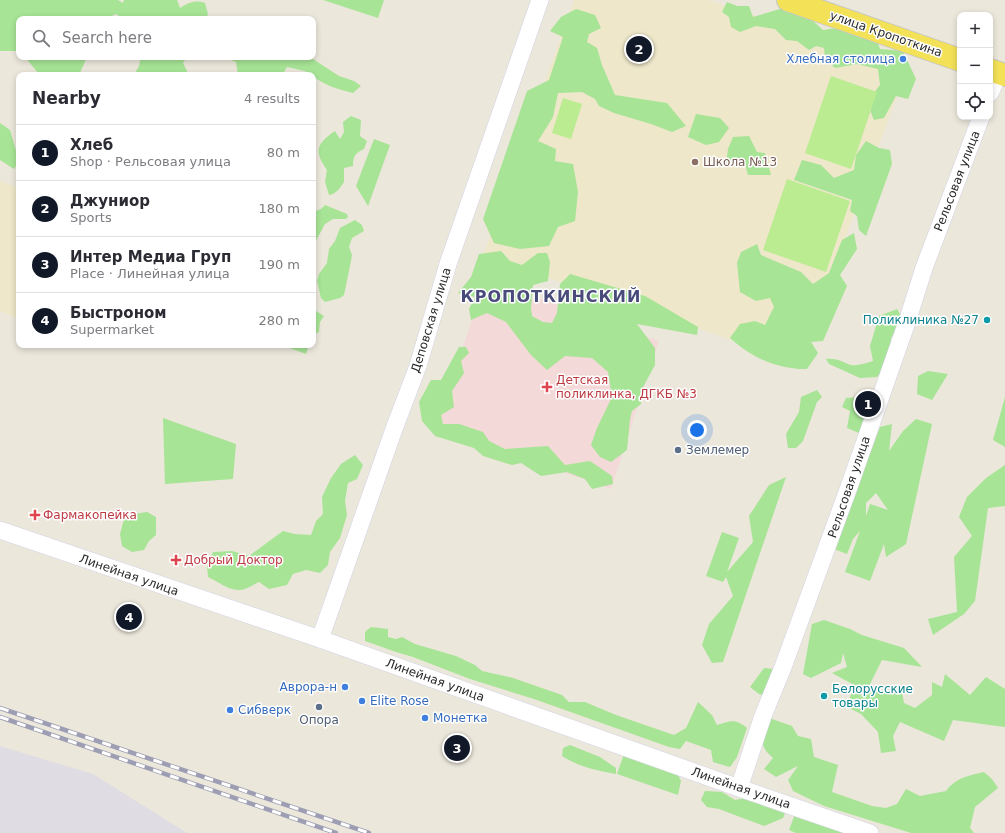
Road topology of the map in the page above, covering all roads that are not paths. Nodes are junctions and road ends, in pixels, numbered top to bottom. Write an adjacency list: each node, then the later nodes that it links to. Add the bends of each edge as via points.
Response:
1 (540, 0): 8 (street, Деповская улица, via 448,264 418,366)
2 (788, 0): 3 (main road, улица Кропоткина)
3 (957, 59)
4 (998, 73): 5 (street)
5 (993, 86)
6 (980, 120): 9 (street, Рельсовая улица, via 924,268 850,487 763,716)
7 (0, 530): 8 (street, Линейная улица)
8 (320, 639): 9 (street, Линейная улица)
9 (739, 788): 10 (street, Линейная улица)
10 (870, 833)

